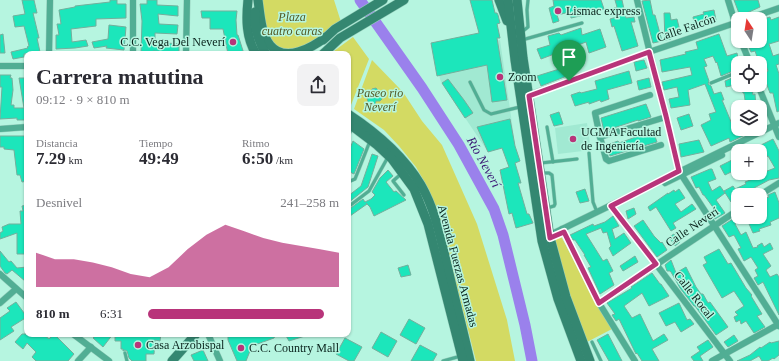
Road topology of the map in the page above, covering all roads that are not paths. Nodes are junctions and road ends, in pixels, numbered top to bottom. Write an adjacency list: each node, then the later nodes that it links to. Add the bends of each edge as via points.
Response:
1 (50, 0): 22 (street)
2 (133, 0): 23 (street)
3 (187, 0): 24 (street)
4 (248, 0): 25 (street, via 247,26)
5 (257, 0): 26 (street, via 256,28); 27 (street, via 269,45)
6 (383, 0): 20 (street)
7 (404, 0): 30 (street, via 340,38)
8 (499, 0): 19 (street)
9 (528, 0): 14 (lane)
10 (637, 0): 31 (street)
11 (728, 0): 15 (street)
12 (514, 2): 14 (lane); 19 (street); 21 (street)
13 (779, 8): 16 (street)
14 (527, 10): 21 (lane, via 528,27)
15 (732, 12)
16 (767, 12)
17 (582, 22): 21 (lane)
18 (731, 25): 31 (street, Calle Falcón)
19 (511, 29): 40 (street)
20 (326, 37): 28 (street); 29 (street)
21 (520, 37): 39 (street)
22 (49, 51)
23 (133, 51)
24 (186, 51)
25 (254, 51)
26 (264, 51)
27 (279, 51)
28 (301, 51)
29 (314, 51)
30 (326, 51)
31 (649, 52): 39 (street, Calle Falcón); 42 (street)
32 (0, 66): 33 (street)
33 (24, 66)
34 (731, 75): 36 (lane)
35 (470, 82): 40 (lane, via 484,110 491,114)
36 (711, 83)
37 (761, 92): 44 (street)
38 (650, 95): 48 (street, via 595,113)
39 (529, 96): 56 (street)
40 (522, 107): 94 (street, via 542,240 558,299)
41 (351, 116): 93 (street, Avenida Fuerzas Armadas, via 390,146 424,192 440,235)
42 (666, 116): 48 (street); 58 (street)
43 (351, 125): 50 (street, Avenida Fuerzas Armadas)
44 (777, 126): 49 (street); 58 (street)
45 (24, 127): 47 (street)
46 (547, 127): 55 (lane)
47 (0, 129)
48 (600, 137): 51 (street, via 606,159 609,161)
49 (779, 137)
50 (371, 140): 53 (street, Avenida Fuerzas Armadas); 59 (lane, via 355,179)
51 (661, 144)
52 (589, 153): 65 (lane, via 593,202)
53 (388, 156): 57 (street, Avenida Fuerzas Armadas); 63 (lane, via 369,191)
54 (577, 159): 55 (lane)
55 (553, 162): 56 (lane)
56 (539, 163): 69 (street)
57 (403, 173): 62 (lane, via 393,180); 85 (street, Avenida Fuerzas Armadas, via 414,189 428,224)
58 (680, 174): 64 (street); 67 (street)
59 (351, 181)
60 (779, 183): 61 (street)
61 (767, 191)
62 (404, 195)
63 (351, 205)
64 (612, 207): 65 (street); 68 (street); 70 (street, Calle Rocal)
65 (597, 212): 68 (street)
66 (731, 215): 67 (street, Calle Neverí)
67 (714, 226): 70 (street, Calle Neverí); 76 (street)
68 (563, 230): 69 (street); 75 (street)
69 (550, 237): 95 (street, via 566,297)
70 (656, 264): 75 (street, Calle Neverí); 84 (street, Calle Rocal)
71 (0, 274): 72 (street)
72 (16, 289): 73 (street); 74 (street)
73 (24, 296)
74 (0, 303)
75 (599, 303): 97 (street)
76 (779, 325): 84 (street)
77 (77, 337): 82 (street)
78 (185, 337): 89 (street)
79 (193, 337): 90 (street)
80 (209, 337): 91 (street)
81 (592, 342): 96 (lane)
82 (91, 347): 86 (street); 87 (street)
83 (125, 353): 88 (lane)
84 (725, 354): 98 (street); 99 (street, Calle Rocal)
85 (462, 359): 92 (lane)
86 (78, 361)
87 (109, 361)
88 (128, 361)
89 (165, 361)
90 (172, 361)
91 (220, 361)
92 (443, 361)
93 (470, 361)
94 (581, 361)
95 (590, 361)
96 (601, 361)
97 (635, 361)
98 (712, 361)
99 (730, 361)

